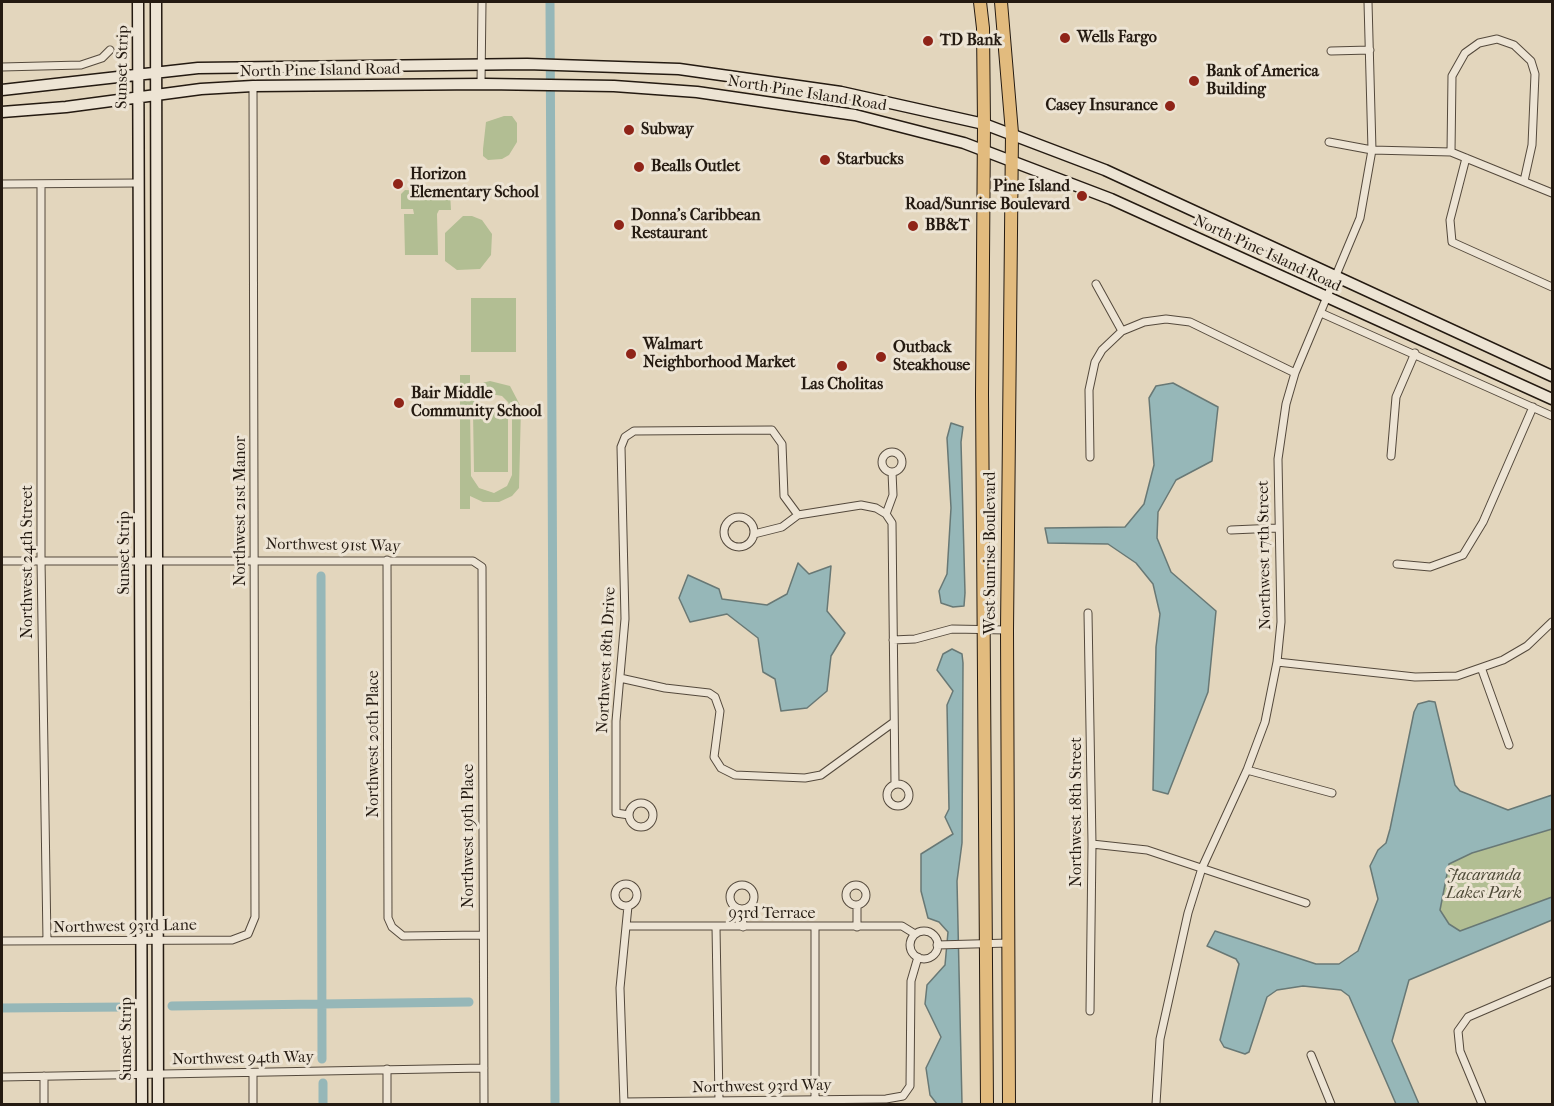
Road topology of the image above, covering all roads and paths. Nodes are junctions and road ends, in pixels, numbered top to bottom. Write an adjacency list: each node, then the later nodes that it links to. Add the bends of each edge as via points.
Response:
1 (138, 2): 13 (main road, Sunset Strip)
2 (156, 2): 12 (main road, Sunset Strip)
3 (482, 2): 10 (street)
4 (1368, 2): 8 (street, Northwest 17th Street)
5 (1001, 4): 21 (highway, West Sunrise Boulevard)
6 (980, 6): 20 (highway, West Sunrise Boulevard)
7 (110, 50): 11 (street, via 102,58 81,65)
8 (1370, 50): 9 (street); 24 (street, Northwest 17th Street)
9 (1330, 51)
10 (481, 65): 12 (main road, North Pine Island Road, via 233,67); 14 (street); 20 (main road, North Pine Island Road, via 679,69 851,94)
11 (2, 68)
12 (155, 72): 13 (main road, North Pine Island Road); 17 (main road, Sunset Strip)
13 (137, 74): 16 (main road, North Pine Island Road); 18 (main road, Sunset Strip)
14 (481, 84): 15 (main road, North Pine Island Road); 23 (main road, North Pine Island Road, via 685,91 776,102 855,115)
15 (253, 86): 17 (main road, North Pine Island Road); 53 (street, Northwest 21st Manor)
16 (2, 90)
17 (155, 95): 18 (main road, North Pine Island Road); 56 (main road, Sunset Strip)
18 (137, 97): 19 (main road, North Pine Island Road); 29 (main road, Sunset Strip)
19 (2, 112)
20 (984, 124): 21 (main road, North Pine Island Road); 23 (highway, West Sunrise Boulevard)
21 (1012, 133): 27 (highway, West Sunrise Boulevard); 33 (main road, North Pine Island Road, via 1105,170)
22 (1329, 142): 24 (street)
23 (984, 150): 27 (main road, North Pine Island Road); 63 (highway, West Sunrise Boulevard)
24 (1372, 150): 25 (street); 33 (street, Northwest 17th Street, via 1360,218)
25 (1451, 152): 26 (street); 28 (street, via 1452,76 1465,53 1479,43 1497,39 1514,45 1531,61 1534,74 1532,145)
26 (1466, 158): 28 (street); 35 (street, via 1450,220 1452,242)
27 (1011, 160): 36 (main road, North Pine Island Road, via 1111,199); 64 (highway, West Sunrise Boulevard)
28 (1524, 181): 32 (street)
29 (137, 183): 31 (street); 55 (main road, Sunset Strip)
30 (2, 184): 31 (street)
31 (41, 184): 54 (street, Northwest 24th Street)
32 (1552, 193)
33 (1336, 278): 36 (street, Northwest 17th Street); 41 (main road, North Pine Island Road)
34 (1096, 284): 38 (street)
35 (1552, 287)
36 (1328, 298): 37 (street, Northwest 17th Street); 42 (main road, North Pine Island Road)
37 (1321, 313): 39 (street); 40 (street, Northwest 17th Street)
38 (1122, 330): 40 (street, via 1166,318 1190,322); 46 (street, via 1095,362 1089,390)
39 (1414, 353): 43 (street); 45 (street, via 1396,398)
40 (1295, 373): 50 (street, Northwest 17th Street, via 1278,459)
41 (1552, 376)
42 (1552, 399)
43 (1533, 408): 44 (street); 59 (street, via 1483,522 1463,555 1430,567)
44 (1552, 416)
45 (1391, 456)
46 (1090, 457)
47 (892, 472): 48 (street, via 892,495)
48 (886, 514): 49 (street, via 861,505); 65 (street, via 892,522)
49 (798, 515): 52 (street, via 782,527); 68 (street, Northwest 18th Drive, via 784,496 782,444 772,430 633,431 625,437 621,447 625,619)
50 (1277, 528): 51 (street); 66 (street, Northwest 17th Street, via 1281,622)
51 (1231, 530)
52 (754, 534): 52 (street, via 753,525 742,516 729,520 724,527 725,537 736,547 746,546)
53 (255, 559): 56 (street, Northwest 91st Way); 57 (street, Northwest 91st Way); 86 (street, Northwest 21st Manor, via 255,917)
54 (41, 560): 55 (street, Northwest 91st Way); 58 (street, Northwest 91st Way); 92 (street, Northwest 24th Street)
55 (139, 560): 56 (street, Northwest 91st Way); 89 (main road, Sunset Strip)
56 (156, 560): 90 (main road, Sunset Strip)
57 (387, 560): 60 (street, Northwest 91st Way, via 473,561); 87 (street, Northwest 20th Place, via 388,918 403,936)
58 (2, 561)
59 (1397, 564)
60 (482, 567): 87 (street, Northwest 19th Place)
61 (1088, 613): 75 (street, Northwest 18th Street)
62 (1552, 622): 67 (street, via 1527,646)
63 (983, 630): 64 (street); 65 (street, via 951,629 915,639); 94 (highway, West Sunrise Boulevard)
64 (1007, 630): 93 (highway, West Sunrise Boulevard)
65 (893, 640): 69 (street)
66 (1277, 662): 67 (street, via 1440,679); 71 (street, Northwest 17th Street, via 1265,722)
67 (1482, 670): 70 (street)
68 (620, 678): 69 (street, via 714,697 720,711 714,758 721,768 735,775 821,775); 74 (street, Northwest 18th Drive, via 616,813)
69 (894, 722): 72 (street)
70 (1509, 745)
71 (1247, 770): 73 (street); 76 (street, Northwest 17th Street)
72 (895, 784)
73 (1332, 793)
74 (629, 815)
75 (1092, 844): 76 (street, via 1147,850); 98 (street, Northwest 18th Street)
76 (1202, 868): 77 (street); 119 (street, Northwest 17th Street, via 1188,913 1161,1039)
77 (1306, 903)
78 (857, 905): 85 (street)
79 (628, 906): 81 (street)
80 (742, 909): 83 (street)
81 (626, 926): 82 (street, 93rd Terrace); 110 (street, via 620,988)
82 (716, 927): 83 (street, 93rd Terrace); 108 (street)
83 (742, 927): 84 (street, 93rd Terrace)
84 (815, 927): 85 (street, 93rd Terrace); 107 (street)
85 (857, 927): 88 (street, 93rd Terrace, via 902,926)
86 (248, 934): 90 (street, Northwest 93rd Lane, via 232,940)
87 (483, 934): 100 (street, Northwest 19th Place)
88 (915, 934): 95 (street, via 928,932); 96 (street, via 910,946)
89 (141, 939): 90 (street, Northwest 93rd Lane); 92 (street, Northwest 93rd Lane); 103 (main road, Sunset Strip)
90 (157, 939): 104 (main road, Sunset Strip)
91 (2, 941): 92 (street, Northwest 93rd Lane)
92 (47, 941)
93 (1009, 943): 94 (street); 118 (highway, West Sunrise Boulevard)
94 (985, 944): 95 (street); 117 (highway, West Sunrise Boulevard)
95 (941, 945): 96 (street, via 931,956)
96 (918, 957): 109 (street, Northwest 93rd Way, via 911,981 910,1086 903,1096)
97 (1552, 981): 121 (street, via 1468,1017 1458,1031 1460,1051)
98 (1090, 1011)
99 (1311, 1054): 120 (street)
100 (484, 1068): 101 (street, Northwest 94th Way); 116 (street, Northwest 19th Place)
101 (387, 1069): 102 (street, Northwest 94th Way); 115 (street)
102 (253, 1073): 104 (street, Northwest 94th Way); 114 (street)
103 (142, 1074): 104 (street, Northwest 94th Way); 105 (street, Northwest 94th Way); 112 (main road, Sunset Strip)
104 (158, 1074): 113 (main road, Sunset Strip)
105 (44, 1076): 106 (street, Northwest 94th Way); 111 (street)
106 (2, 1077)
107 (815, 1100): 108 (street, Northwest 93rd Way); 109 (street, Northwest 93rd Way)
108 (719, 1101): 110 (street, Northwest 93rd Way)
109 (886, 1102)
110 (624, 1103)
111 (44, 1104)
112 (142, 1104)
113 (158, 1104)
114 (253, 1104)
115 (387, 1104)
116 (484, 1104)
117 (987, 1104)
118 (1009, 1104)
119 (1156, 1104)
120 (1331, 1104)
121 (1482, 1104)

